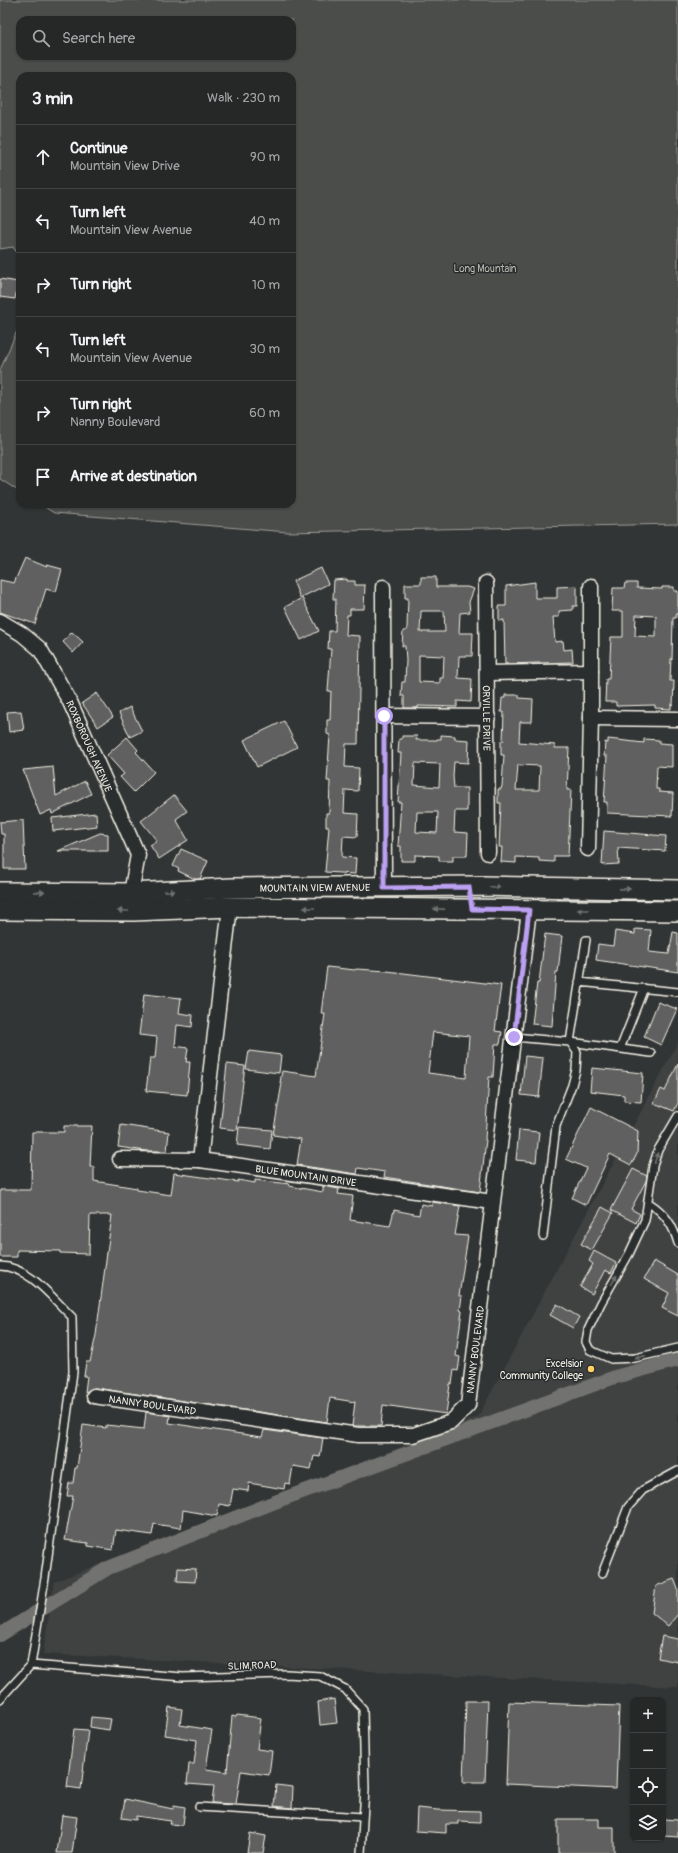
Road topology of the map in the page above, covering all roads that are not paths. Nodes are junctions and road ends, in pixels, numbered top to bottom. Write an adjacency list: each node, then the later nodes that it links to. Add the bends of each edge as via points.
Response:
1 (486, 583): 6 (street, ORVILLE DRIVE)
2 (591, 586): 5 (street)
3 (383, 587): 7 (street)
4 (0, 621): 18 (street, ROXBOROUGH AVENUE, via 40,649 70,702 138,855)
5 (591, 671): 6 (street); 9 (street)
6 (488, 673): 8 (street, ORVILLE DRIVE)
7 (384, 716): 8 (street); 14 (street)
8 (488, 717): 12 (street, ORVILLE DRIVE)
9 (591, 718): 10 (street); 11 (street)
10 (678, 719)
11 (588, 849)
12 (488, 853)
13 (469, 887): 14 (main road, MOUNTAIN VIEW AVENUE); 16 (main road, MOUNTAIN VIEW AVENUE, one-way to 16); 21 (main road)
14 (384, 888): 15 (main road, MOUNTAIN VIEW AVENUE)
15 (255, 889): 18 (main road, MOUNTAIN VIEW AVENUE, one-way to 15); 20 (main road)
16 (678, 890)
17 (0, 892): 18 (main road, MOUNTAIN VIEW AVENUE, one-way to 18)
18 (131, 893)
19 (230, 907): 20 (main road, MOUNTAIN VIEW AVENUE); 22 (main road, MOUNTAIN VIEW AVENUE, one-way to 22, via 133,911); 35 (street)
20 (256, 908): 21 (main road, MOUNTAIN VIEW AVENUE, one-way to 20)
21 (472, 909): 23 (main road, MOUNTAIN VIEW AVENUE)
22 (0, 910)
23 (529, 910): 24 (main road, MOUNTAIN VIEW AVENUE, one-way to 23); 29 (street, NANNY BOULEVARD)
24 (678, 911)
25 (586, 940): 26 (lane)
26 (579, 982): 27 (lane); 30 (lane)
27 (644, 988): 28 (lane); 31 (lane)
28 (678, 992)
29 (514, 1037): 30 (lane); 36 (street, NANNY BOULEVARD)
30 (570, 1042): 31 (lane); 38 (lane, via 577,1052 576,1070 556,1126)
31 (620, 1049): 32 (lane)
32 (651, 1053)
33 (678, 1116): 37 (lane, one-way to 33, via 653,1166 658,1150)
34 (120, 1159): 35 (street, BLUE MOUNTAIN DRIVE)
35 (200, 1160): 36 (street, BLUE MOUNTAIN DRIVE)
36 (492, 1202): 42 (street, NANNY BOULEVARD, via 468,1405 452,1422 413,1435 358,1435)
37 (649, 1203): 39 (lane, via 660,1210 673,1226); 41 (lane, one-way to 37, via 635,1358 611,1358 590,1350 586,1342 588,1330 601,1302 645,1220)
38 (543, 1236)
39 (678, 1243)
40 (0, 1266): 45 (lane, via 7,1266 32,1278 72,1317 73,1372)
41 (678, 1348)
42 (94, 1396)
43 (678, 1471): 44 (lane, via 643,1490 628,1507)
44 (602, 1574)
45 (31, 1665): 46 (lane); 48 (lane, SLIM ROAD, via 183,1677 287,1674 320,1676 345,1689 363,1709)
46 (0, 1699)
47 (199, 1807): 48 (lane)
48 (363, 1817): 49 (lane, SLIM ROAD)
49 (361, 1853)

